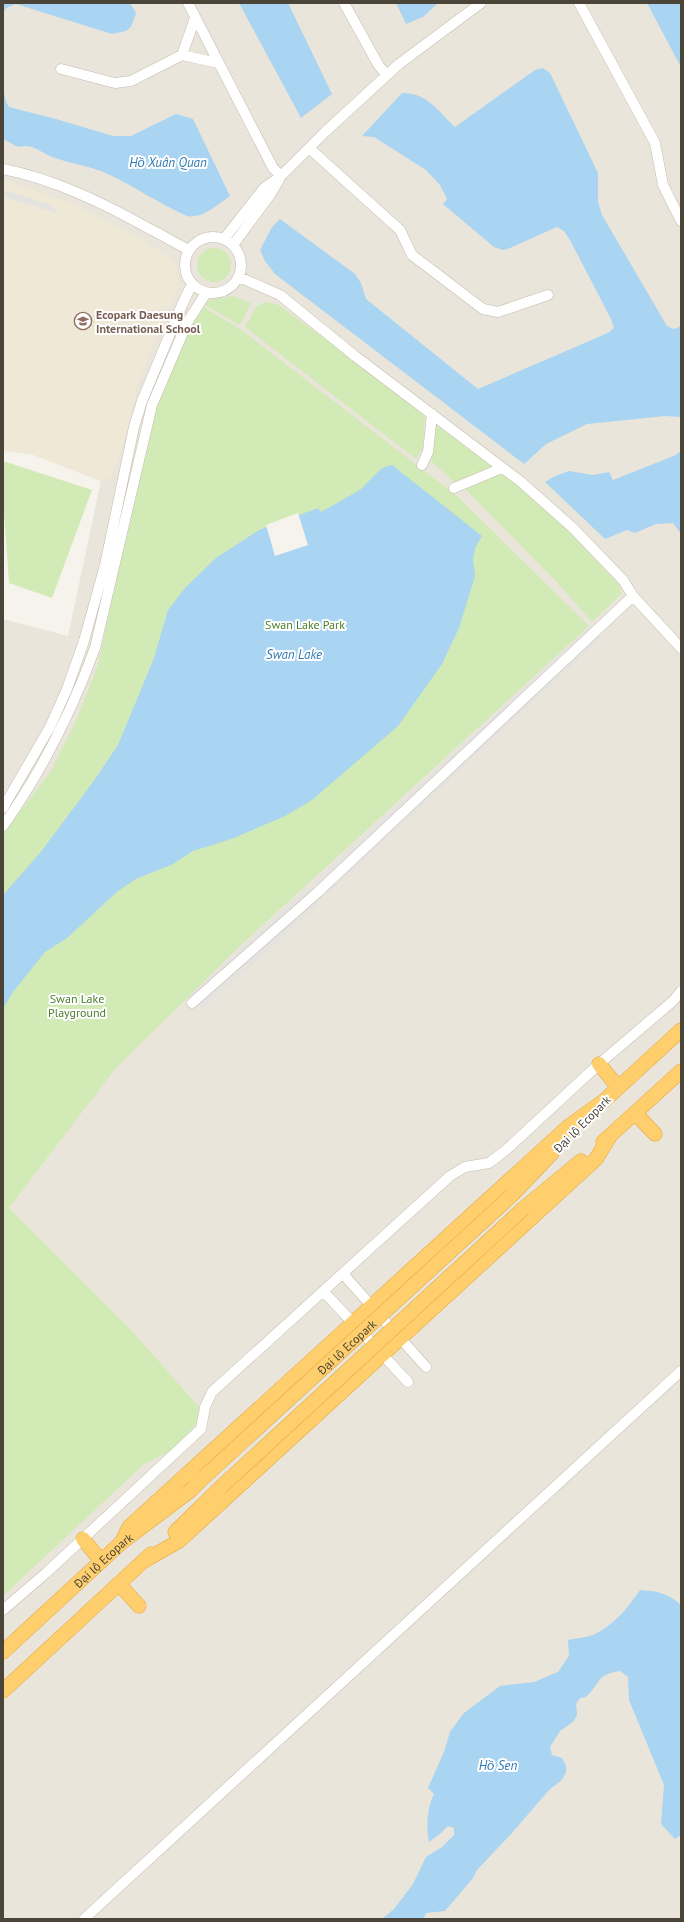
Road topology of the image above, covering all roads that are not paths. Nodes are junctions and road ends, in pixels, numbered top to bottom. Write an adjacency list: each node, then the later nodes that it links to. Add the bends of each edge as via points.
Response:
1 (188, 3): 5 (street)
2 (344, 3): 9 (street, via 379,66)
3 (481, 3): 9 (street, via 400,62)
4 (579, 3): 13 (street, via 655,143 663,185)
5 (195, 18): 6 (street); 7 (street)
6 (182, 55): 7 (street); 8 (street, via 131,81 115,83)
7 (218, 63): 12 (street, via 272,168)
8 (61, 69)
9 (387, 75): 10 (street)
10 (309, 148): 12 (street); 20 (street, via 400,230 412,255 483,309 498,312)
11 (3, 169): 16 (street, via 38,177 109,207)
12 (281, 176): 14 (street, via 264,188); 15 (street)
13 (681, 221)
14 (224, 239): 15 (street); 16 (street, via 201,239)
15 (233, 245): 17 (street, via 241,263)
16 (189, 250): 18 (street, via 185,258 185,268)
17 (239, 277): 19 (street, via 229,288); 22 (street, via 280,295)
18 (192, 284): 19 (street); 21 (street)
19 (206, 293): 21 (street, via 187,323)
20 (548, 295)
21 (147, 403): 26 (street)
22 (432, 414): 23 (street, via 428,452); 24 (street)
23 (422, 464)
24 (502, 468): 25 (street); 27 (street, via 573,528 623,580)
25 (454, 488)
26 (110, 566): 29 (street, via 67,689); 30 (street, via 95,648 81,688)
27 (633, 596): 28 (street); 34 (street, via 318,892)
28 (681, 648)
29 (50, 727): 30 (street); 31 (street)
30 (60, 732): 32 (street)
31 (3, 808)
32 (3, 826)
33 (681, 991): 36 (street, via 673,1001)
34 (192, 1003)
35 (681, 1030): 38 (highway, Đại lộ Ecopark)
36 (599, 1064): 38 (highway); 43 (street, via 489,1163 465,1167 450,1176)
37 (681, 1071): 40 (highway, Đại lộ Ecopark)
38 (618, 1087): 39 (highway, Đại lộ Ecopark)
39 (601, 1103): 45 (highway, via 570,1126); 53 (highway, Đại lộ Ecopark, bridge, via 512,1195 190,1491)
40 (635, 1113): 41 (highway); 42 (highway, Đại lộ Ecopark)
41 (655, 1134)
42 (610, 1136): 47 (highway, via 596,1159); 55 (highway, Đại lộ Ecopark, bridge, via 524,1208)
43 (343, 1274): 44 (street); 45 (street)
44 (324, 1292): 46 (street); 52 (street, via 212,1392 205,1407 201,1429)
45 (372, 1306): 46 (highway); 47 (street)
46 (354, 1323): 48 (street); 53 (highway, via 130,1527)
47 (400, 1338): 48 (highway); 49 (street)
48 (382, 1354): 51 (street); 55 (highway, via 179,1541)
49 (426, 1367)
50 (681, 1371): 61 (street)
51 (408, 1382)
52 (83, 1538): 54 (highway); 58 (street)
53 (122, 1542): 54 (highway, Đại lộ Ecopark)
54 (101, 1561): 59 (highway, Đại lộ Ecopark)
55 (144, 1561): 56 (highway, Đại lộ Ecopark)
56 (119, 1584): 57 (highway); 60 (highway, Đại lộ Ecopark)
57 (139, 1606)
58 (3, 1610)
59 (3, 1652)
60 (3, 1691)
61 (84, 1919)

